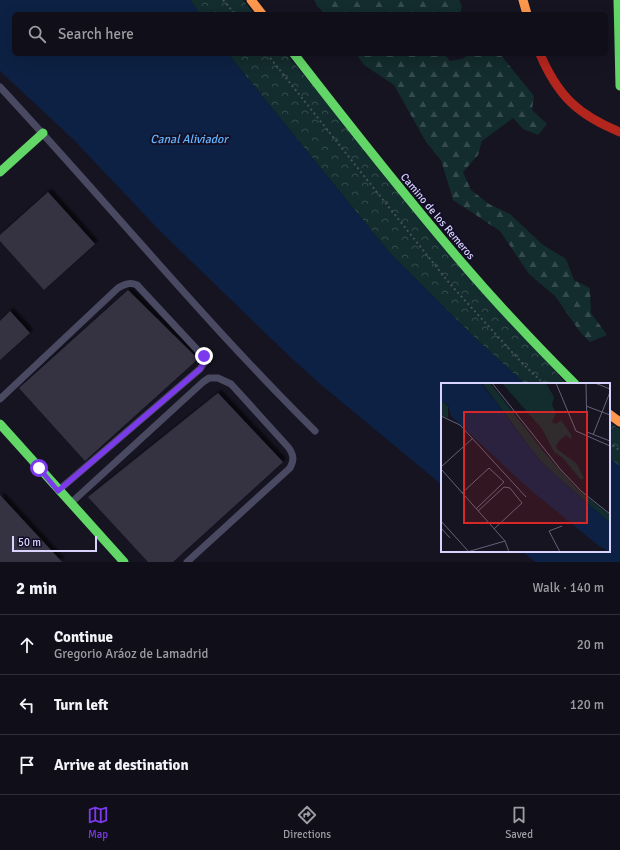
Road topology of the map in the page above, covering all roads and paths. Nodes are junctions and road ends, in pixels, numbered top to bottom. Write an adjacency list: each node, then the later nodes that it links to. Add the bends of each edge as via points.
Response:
1 (224, 0): 5 (path)
2 (251, 0): 6 (main road)
3 (523, 0): 7 (main road)
4 (618, 0): 11 (main road)
5 (233, 12)
6 (260, 12)
7 (526, 12)
8 (269, 56): 16 (path, via 450,284 520,362)
9 (296, 56): 17 (main road, Camino de los Remeros, via 445,244 536,346)
10 (541, 56): 13 (main road, via 546,70 563,96 585,114)
11 (620, 86)
12 (0, 87): 14 (lane)
13 (620, 132)
14 (43, 133): 15 (main road); 22 (lane, via 267,384)
15 (0, 172)
16 (543, 383)
17 (574, 383)
18 (0, 399): 25 (lane, via 118,288 126,284 137,285 204,356 204,363 200,369)
19 (610, 415): 20 (main road)
20 (620, 422)
21 (0, 424): 25 (main road)
22 (315, 431)
23 (610, 443): 24 (path)
24 (620, 451)
25 (58, 491): 26 (main road)
26 (70, 503): 27 (main road); 28 (lane, via 208,378 218,378 231,384 289,448 294,460 290,468)
27 (124, 562)
28 (187, 562)

